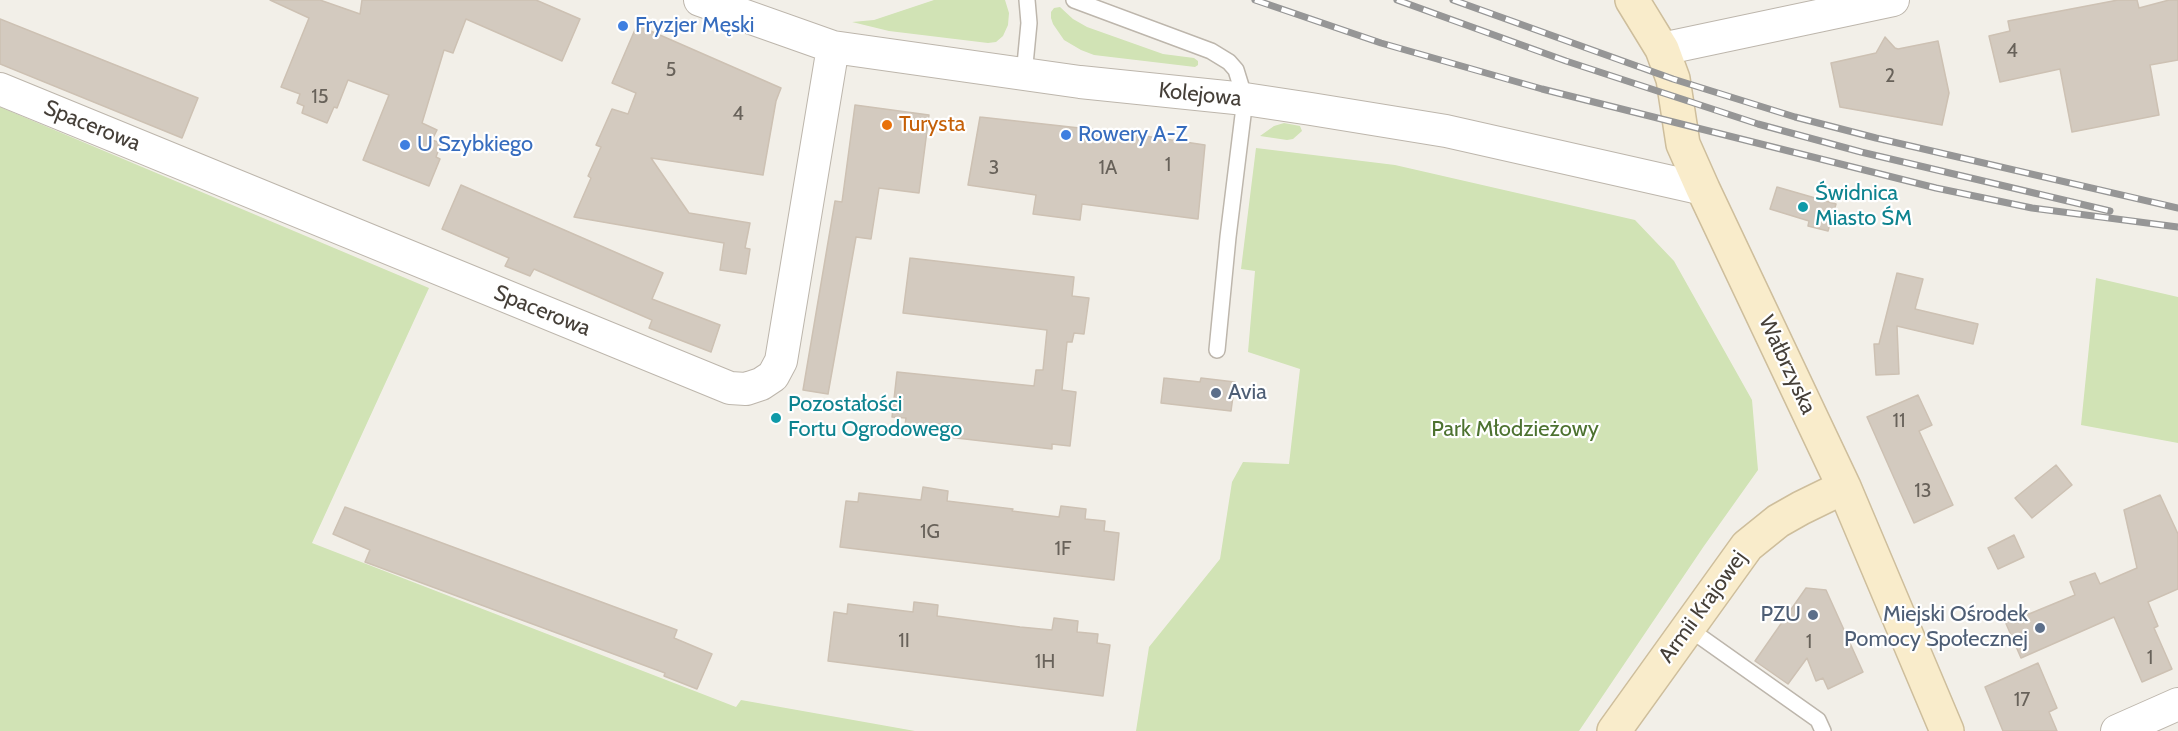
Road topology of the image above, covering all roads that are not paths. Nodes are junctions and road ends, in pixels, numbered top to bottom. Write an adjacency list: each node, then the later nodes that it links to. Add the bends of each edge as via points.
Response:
1 (700, 0): 6 (street, Kolejowa)
2 (1026, 0): 8 (lane, via 1029,23)
3 (1074, 0): 10 (lane, via 1211,51 1236,70)
4 (1632, 0): 7 (main road, Wałbrzyska)
5 (1893, 0): 7 (street)
6 (833, 47): 8 (street, Kolejowa); 9 (street, Spacerowa, via 781,361 773,376 746,389 730,388)
7 (1662, 49): 11 (main road, Wałbrzyska, via 1674,79 1683,144)
8 (1024, 75): 10 (street, Kolejowa)
9 (0, 89)
10 (1245, 99): 11 (street, Kolejowa, via 1446,131); 12 (lane)
11 (1703, 189): 13 (main road, Wałbrzyska)
12 (1217, 350)
13 (1844, 487): 14 (main road, Armii Krajowej, via 1786,517 1747,546); 18 (main road, Wałbrzyska)
14 (1688, 628): 16 (main road, Armii Krajowej); 17 (lane, via 1818,720)
15 (2178, 704): 19 (street)
16 (1614, 731)
17 (1823, 731)
18 (1947, 731)
19 (2116, 731)

